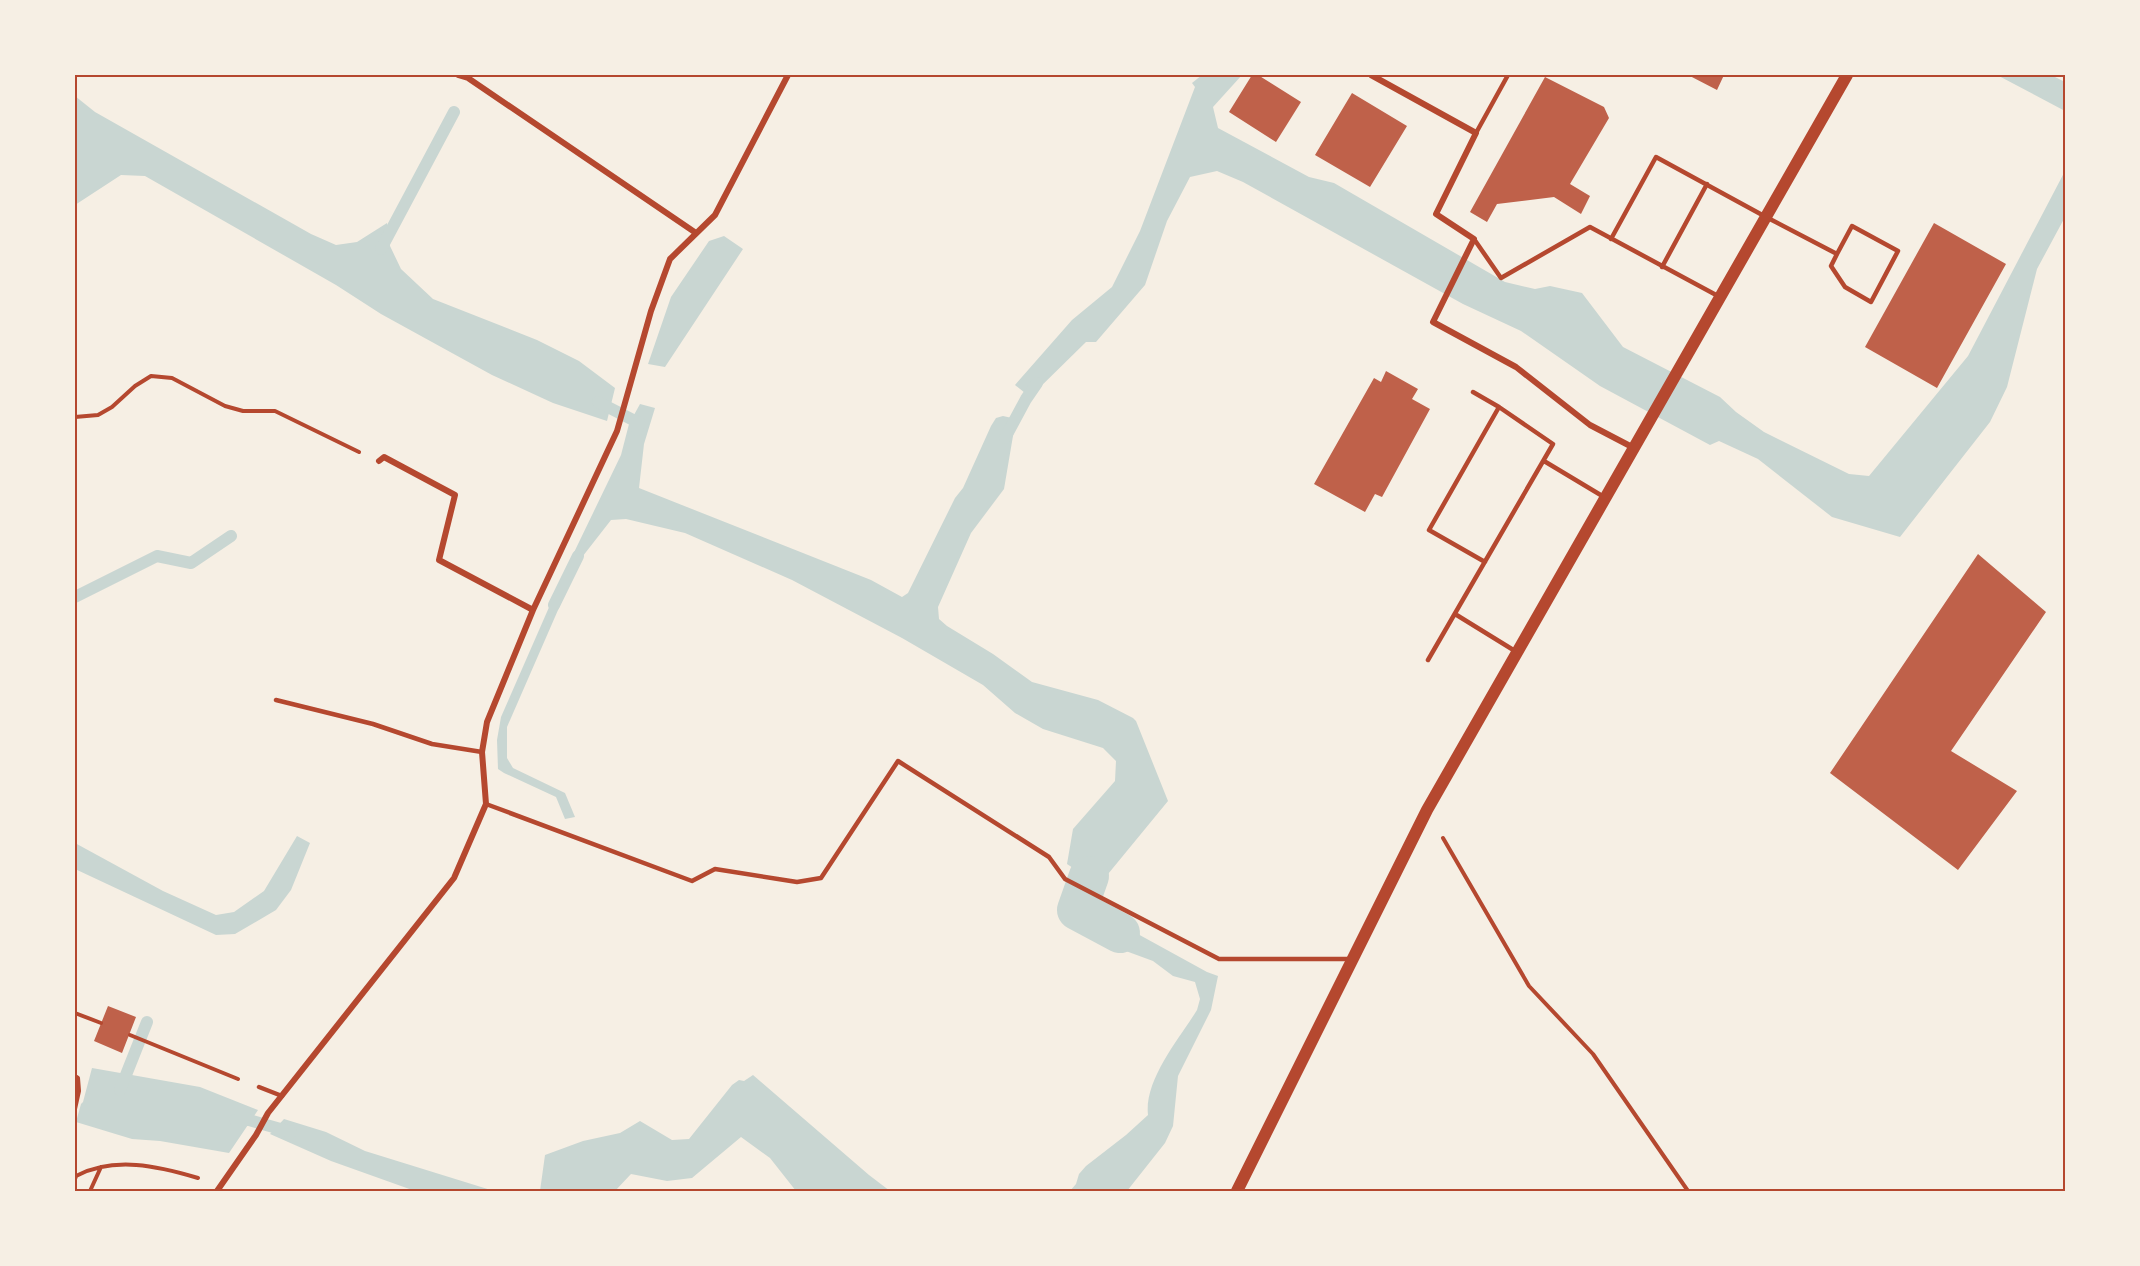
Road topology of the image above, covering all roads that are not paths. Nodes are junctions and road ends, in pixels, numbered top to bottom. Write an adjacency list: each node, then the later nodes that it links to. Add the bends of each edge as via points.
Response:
1 (458, 75): 9 (street, via 468,78)
2 (788, 75): 9 (street, via 715,214)
3 (1371, 75): 6 (street)
4 (1508, 75): 6 (lane)
5 (1847, 75): 8 (main road)
6 (1476, 134): 10 (street, via 1436,214)
7 (1707, 184): 8 (lane); 11 (lane, via 1656,157); 13 (lane)
8 (1766, 218): 12 (lane); 14 (main road)
9 (696, 233): 22 (street, via 670,258 617,431)
10 (1474, 239): 11 (lane, via 1501,278 1590,227); 17 (street, via 1433,322 1516,366 1590,425)
11 (1611, 239): 13 (lane)
12 (1837, 254): 12 (lane, via 1852,226 1898,251 1871,302 1845,287 1831,266)
13 (1662, 267): 14 (lane)
14 (1720, 297): 17 (main road)
15 (1473, 392): 16 (lane)
16 (1499, 407): 19 (lane, via 1553,444); 21 (lane, via 1429,530)
17 (1635, 448): 20 (main road)
18 (379, 461): 22 (street, via 384,457 454,495 439,560)
19 (1544, 461): 20 (lane); 21 (lane)
20 (1606, 498): 24 (main road)
21 (1485, 562): 23 (lane)
22 (533, 610): 27 (street, via 487,723)
23 (1455, 614): 24 (lane); 25 (lane)
24 (1517, 653): 29 (main road, via 1427,810)
25 (1428, 660)
26 (276, 700): 27 (lane, via 373,724 432,744)
27 (482, 752): 28 (street)
28 (486, 804): 29 (lane, via 692,881 715,869 797,882 821,878 898,761 1049,857 1065,879 1219,959); 31 (street, via 454,878)
29 (1352, 959): 33 (main road)
30 (259, 1088): 31 (lane)
31 (282, 1096): 32 (street)
32 (219, 1189)
33 (1237, 1191)

